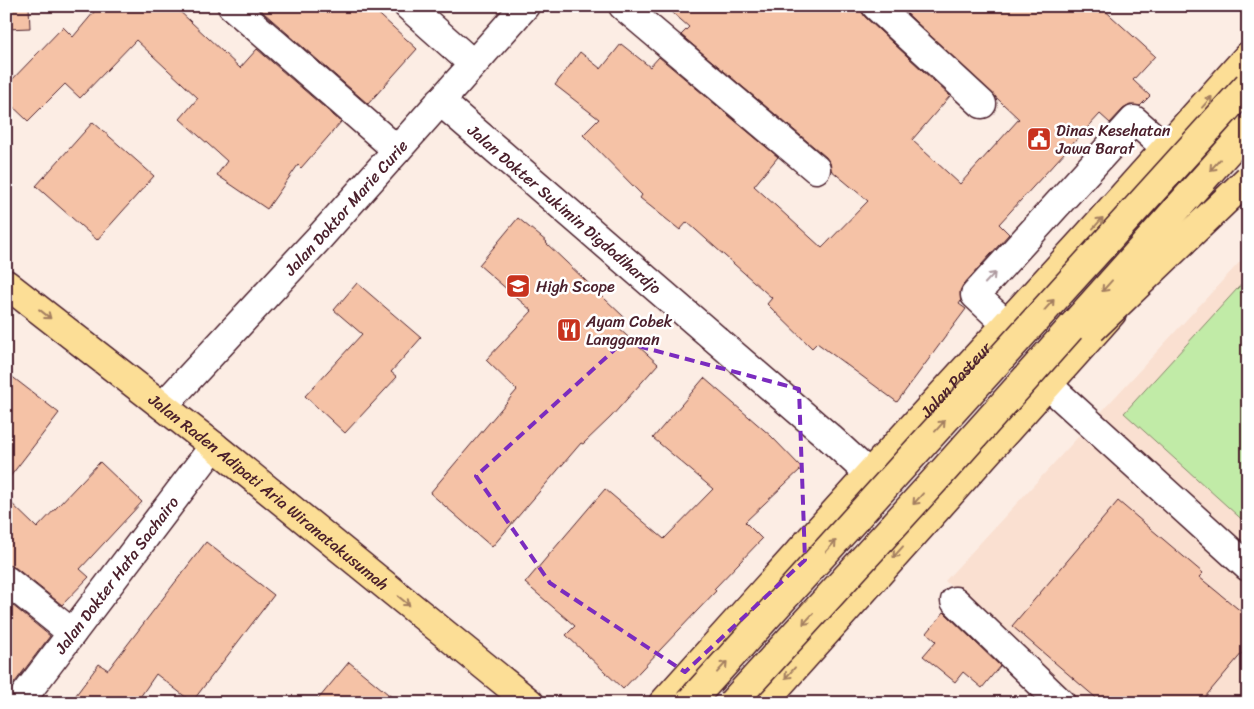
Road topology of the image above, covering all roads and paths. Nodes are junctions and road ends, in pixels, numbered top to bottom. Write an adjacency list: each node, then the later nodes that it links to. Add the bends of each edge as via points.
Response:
1 (232, 6): 13 (street)
2 (408, 6): 7 (street)
3 (524, 6): 7 (street, Jalan Doktor Marie Curie)
4 (622, 6): 14 (street)
5 (876, 6): 10 (street)
6 (1248, 56): 12 (main road, Jalan Pasteur, one-way to 6)
7 (473, 64): 9 (street, Jalan Doktor Marie Curie)
8 (1248, 86): 31 (main road, one-way to 8, bridge)
9 (440, 101): 13 (street, Jalan Doktor Marie Curie); 23 (street, Jalan Dokter Sukimin Digdodihardjo)
10 (982, 104)
11 (1248, 128): 22 (main road, one-way to 22, bridge)
12 (1166, 148): 18 (main road, Jalan Pasteur, one-way to 12); 18 (street, one-way to 12, via 974,295 1134,120)
13 (396, 150): 20 (street, Jalan Doktor Marie Curie, via 319,238)
14 (816, 169)
15 (1248, 171): 19 (main road)
16 (1248, 179): 22 (main road, bridge)
17 (6, 284): 20 (main road, Jalan Raden Adipati Aria Wiranatakusumah, one-way to 20)
18 (1000, 331): 19 (main road); 23 (main road, Jalan Pasteur)
19 (1048, 385): 24 (street); 33 (main road, one-way to 33)
20 (162, 406): 21 (main road, Jalan Raden Adipati Aria Wiranatakusumah)
21 (214, 446): 27 (street, Jalan Dokter Hata Sachairo); 29 (main road, Jalan Raden Adipati Aria Wiranatakusumah, one-way to 29)
22 (946, 468): 32 (main road, one-way to 32, bridge)
23 (869, 474): 30 (main road, Jalan Pasteur)
24 (1248, 567)
25 (6, 580): 27 (street)
26 (955, 601): 34 (street)
27 (72, 633): 28 (street, Jalan Dokter Hata Sachairo)
28 (19, 703)
29 (530, 703)
30 (663, 703)
31 (689, 703)
32 (732, 703)
33 (763, 703)
34 (1061, 703)

